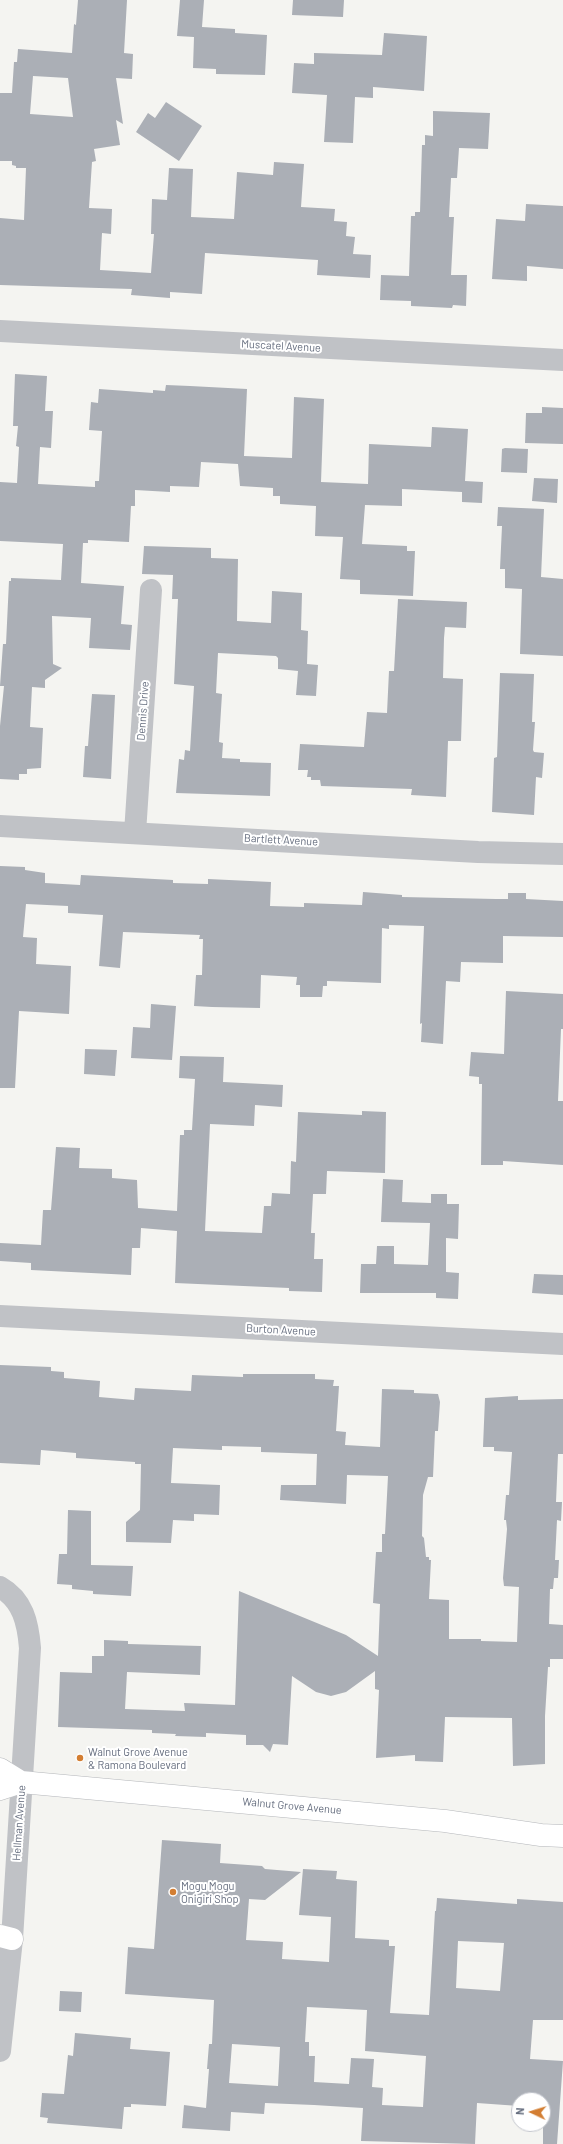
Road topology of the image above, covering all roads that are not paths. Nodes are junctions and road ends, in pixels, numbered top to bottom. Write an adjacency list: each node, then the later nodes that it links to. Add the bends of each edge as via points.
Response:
1 (0, 331): 2 (street, Muscatel Avenue)
2 (563, 360)
3 (151, 590): 5 (street, Dennis Drive)
4 (0, 826): 5 (street, Bartlett Avenue)
5 (135, 832): 6 (street, Bartlett Avenue, via 478,852)
6 (563, 854)
7 (0, 1316): 8 (street, Burton Avenue)
8 (563, 1344)
9 (7, 1593): 11 (street, Hellman Avenue, via 23,1610 29,1630)
10 (0, 1769): 11 (main road, Walnut Grove Avenue)
11 (21, 1782): 12 (main road, Walnut Grove Avenue); 13 (main road, Walnut Grove Avenue, via 445,1821); 14 (street, Hellman Avenue)
12 (0, 1789)
13 (563, 1836)
14 (4, 1939): 15 (street, Hellman Avenue)
15 (0, 2051)

